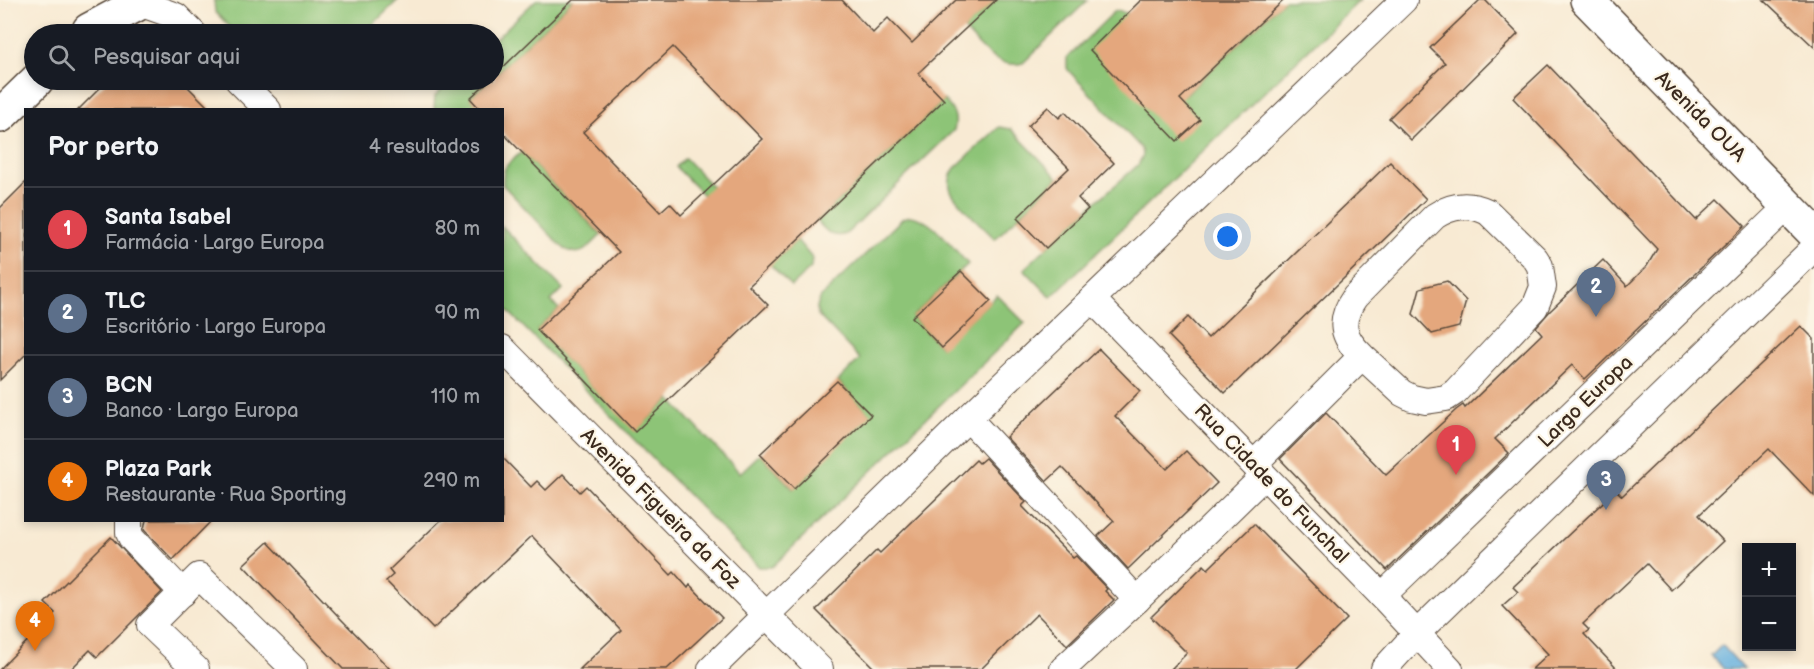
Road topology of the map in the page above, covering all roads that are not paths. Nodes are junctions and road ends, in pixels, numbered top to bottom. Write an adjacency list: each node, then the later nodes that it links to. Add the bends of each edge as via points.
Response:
1 (1404, 0): 13 (street)
2 (1587, 0): 10 (street, Avenida OUA)
3 (145, 4): 4 (street); 5 (street)
4 (104, 24)
5 (178, 24)
6 (27, 90): 9 (street)
7 (248, 90): 8 (street)
8 (266, 108)
9 (0, 116)
10 (1788, 206): 11 (street, Avenida OUA); 20 (street, Largo Europa)
11 (1814, 233)
12 (1814, 248): 23 (street)
13 (1093, 300): 16 (street); 17 (street, Rua Cidade do Funchal)
14 (504, 350): 22 (street, Avenida Figueira da Foz)
15 (1362, 356): 15 (street, via 1402,393 1426,401 1446,398 1535,307 1543,287 1540,266 1488,212 1466,206 1445,209 1354,297 1344,325 1349,343); 17 (street)
16 (968, 418): 21 (street); 22 (street)
17 (1259, 470): 20 (street, Rua Cidade do Funchal); 21 (street)
18 (129, 522): 19 (street, via 132,539)
19 (183, 593): 25 (street, via 150,625); 26 (street, via 200,576)
20 (1382, 596): 23 (street, Rua Cidade do Funchal)
21 (1137, 600): 29 (street)
22 (766, 616): 27 (street); 28 (street, Avenida Figueira da Foz)
23 (1417, 633): 24 (street, Rua Cidade do Funchal); 30 (street)
24 (1436, 664)
25 (196, 669)
26 (294, 669)
27 (711, 669)
28 (820, 669)
29 (1063, 669)
30 (1384, 669)

